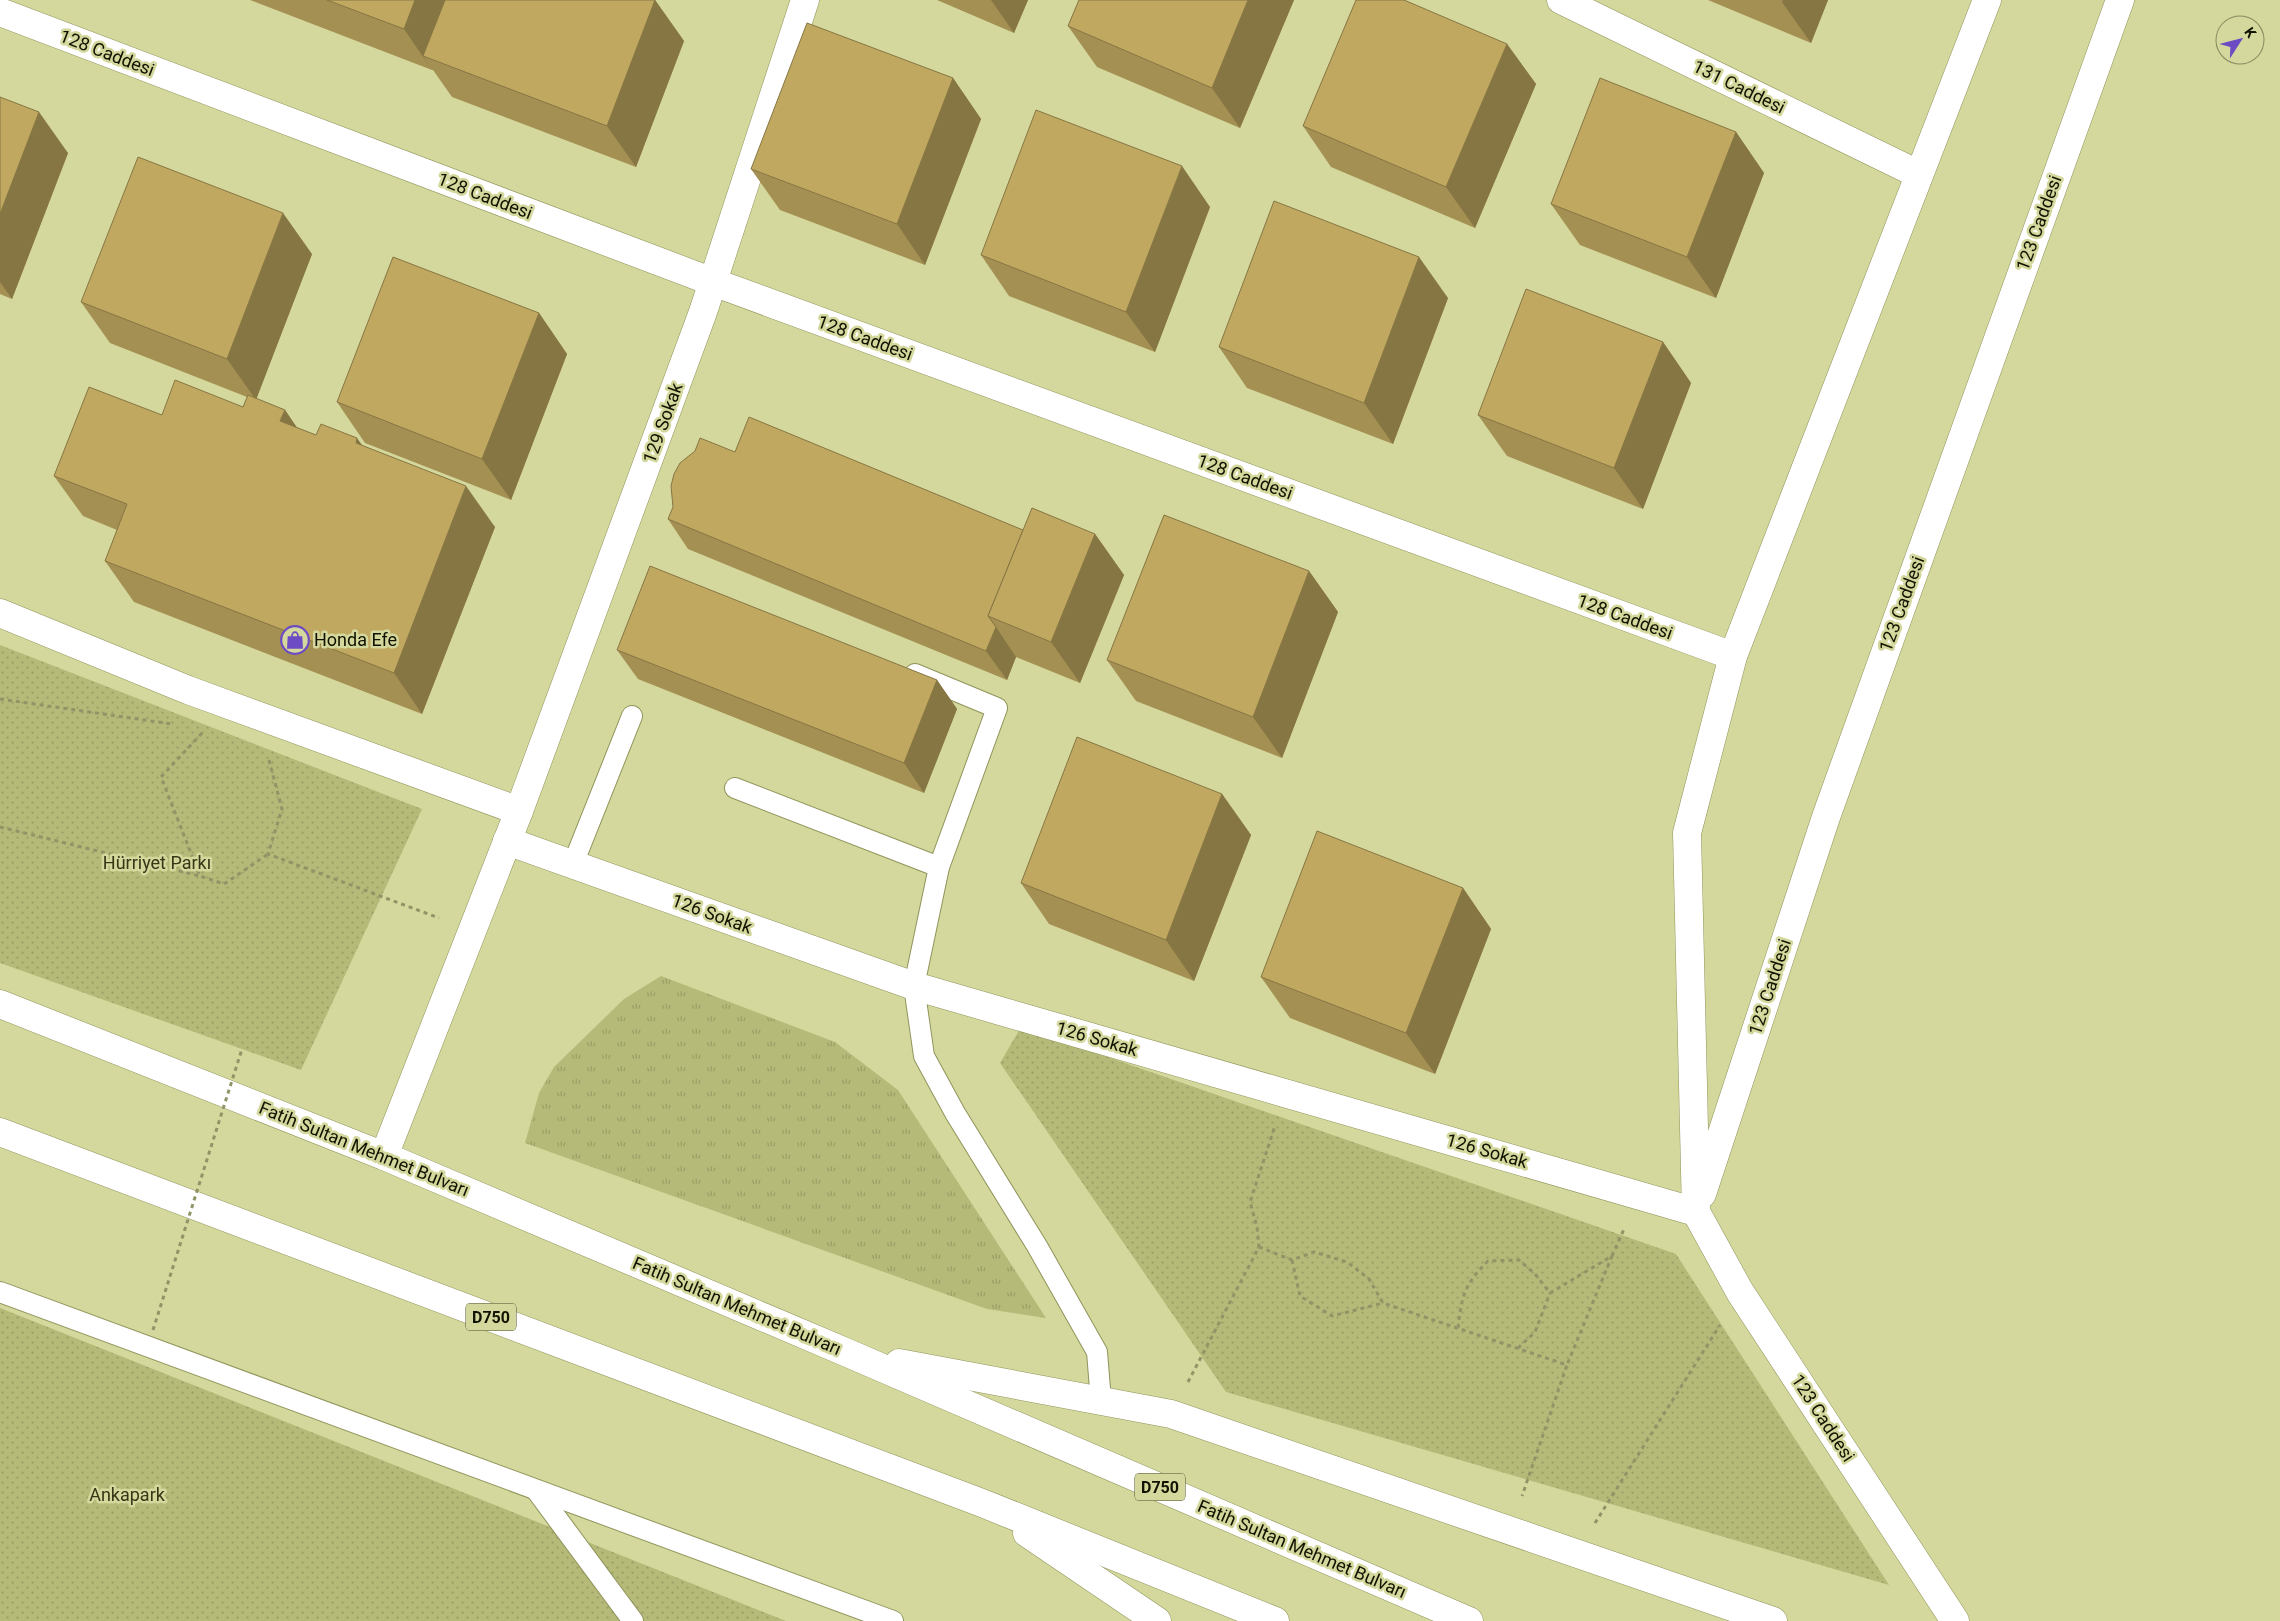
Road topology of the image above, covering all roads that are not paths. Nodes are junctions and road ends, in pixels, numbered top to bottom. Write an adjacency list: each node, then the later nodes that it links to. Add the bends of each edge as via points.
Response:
1 (806, 0): 7 (main road, 129 Sokak)
2 (1561, 0): 6 (main road, 131 Caddesi)
3 (1987, 0): 6 (main road, 123 Caddesi)
4 (2120, 0): 21 (main road, 123 Caddesi, via 1826,817)
5 (0, 12): 7 (main road, 128 Caddesi)
6 (1918, 174): 9 (main road, 123 Caddesi)
7 (713, 282): 9 (main road, 128 Caddesi); 13 (main road, 129 Sokak)
8 (0, 613): 13 (main road, via 188,690)
9 (1733, 656): 21 (main road, 123 Caddesi, via 1687,834)
10 (897, 667): 16 (lane, via 997,708)
11 (632, 716): 15 (lane)
12 (735, 788): 16 (lane)
13 (519, 811): 14 (main road, 129 Sokak)
14 (507, 841): 15 (main road, 126 Sokak); 20 (main road, 129 Sokak)
15 (573, 864): 17 (main road, 126 Sokak)
16 (940, 867): 17 (lane)
17 (914, 986): 21 (main road, 126 Sokak); 24 (lane, via 924,1056 1097,1352)
18 (0, 1004): 20 (main road, Fatih Sultan Mehmet Bulvarı / D750)
19 (0, 1132): 26 (main road, D750)
20 (384, 1156): 23 (main road, Fatih Sultan Mehmet Bulvarı / D750)
21 (1696, 1212): 33 (main road, 123 Caddesi, via 1740,1292)
22 (0, 1292): 25 (lane)
23 (850, 1354): 24 (main road); 31 (main road, Fatih Sultan Mehmet Bulvarı / D750)
24 (1101, 1401): 32 (main road, via 1171,1414)
25 (536, 1490): 27 (lane); 28 (lane)
26 (982, 1503): 29 (main road); 30 (main road, D750)
27 (633, 1621)
28 (893, 1621)
29 (1157, 1621)
30 (1275, 1621)
31 (1470, 1621)
32 (1774, 1621)
33 (1956, 1621)

